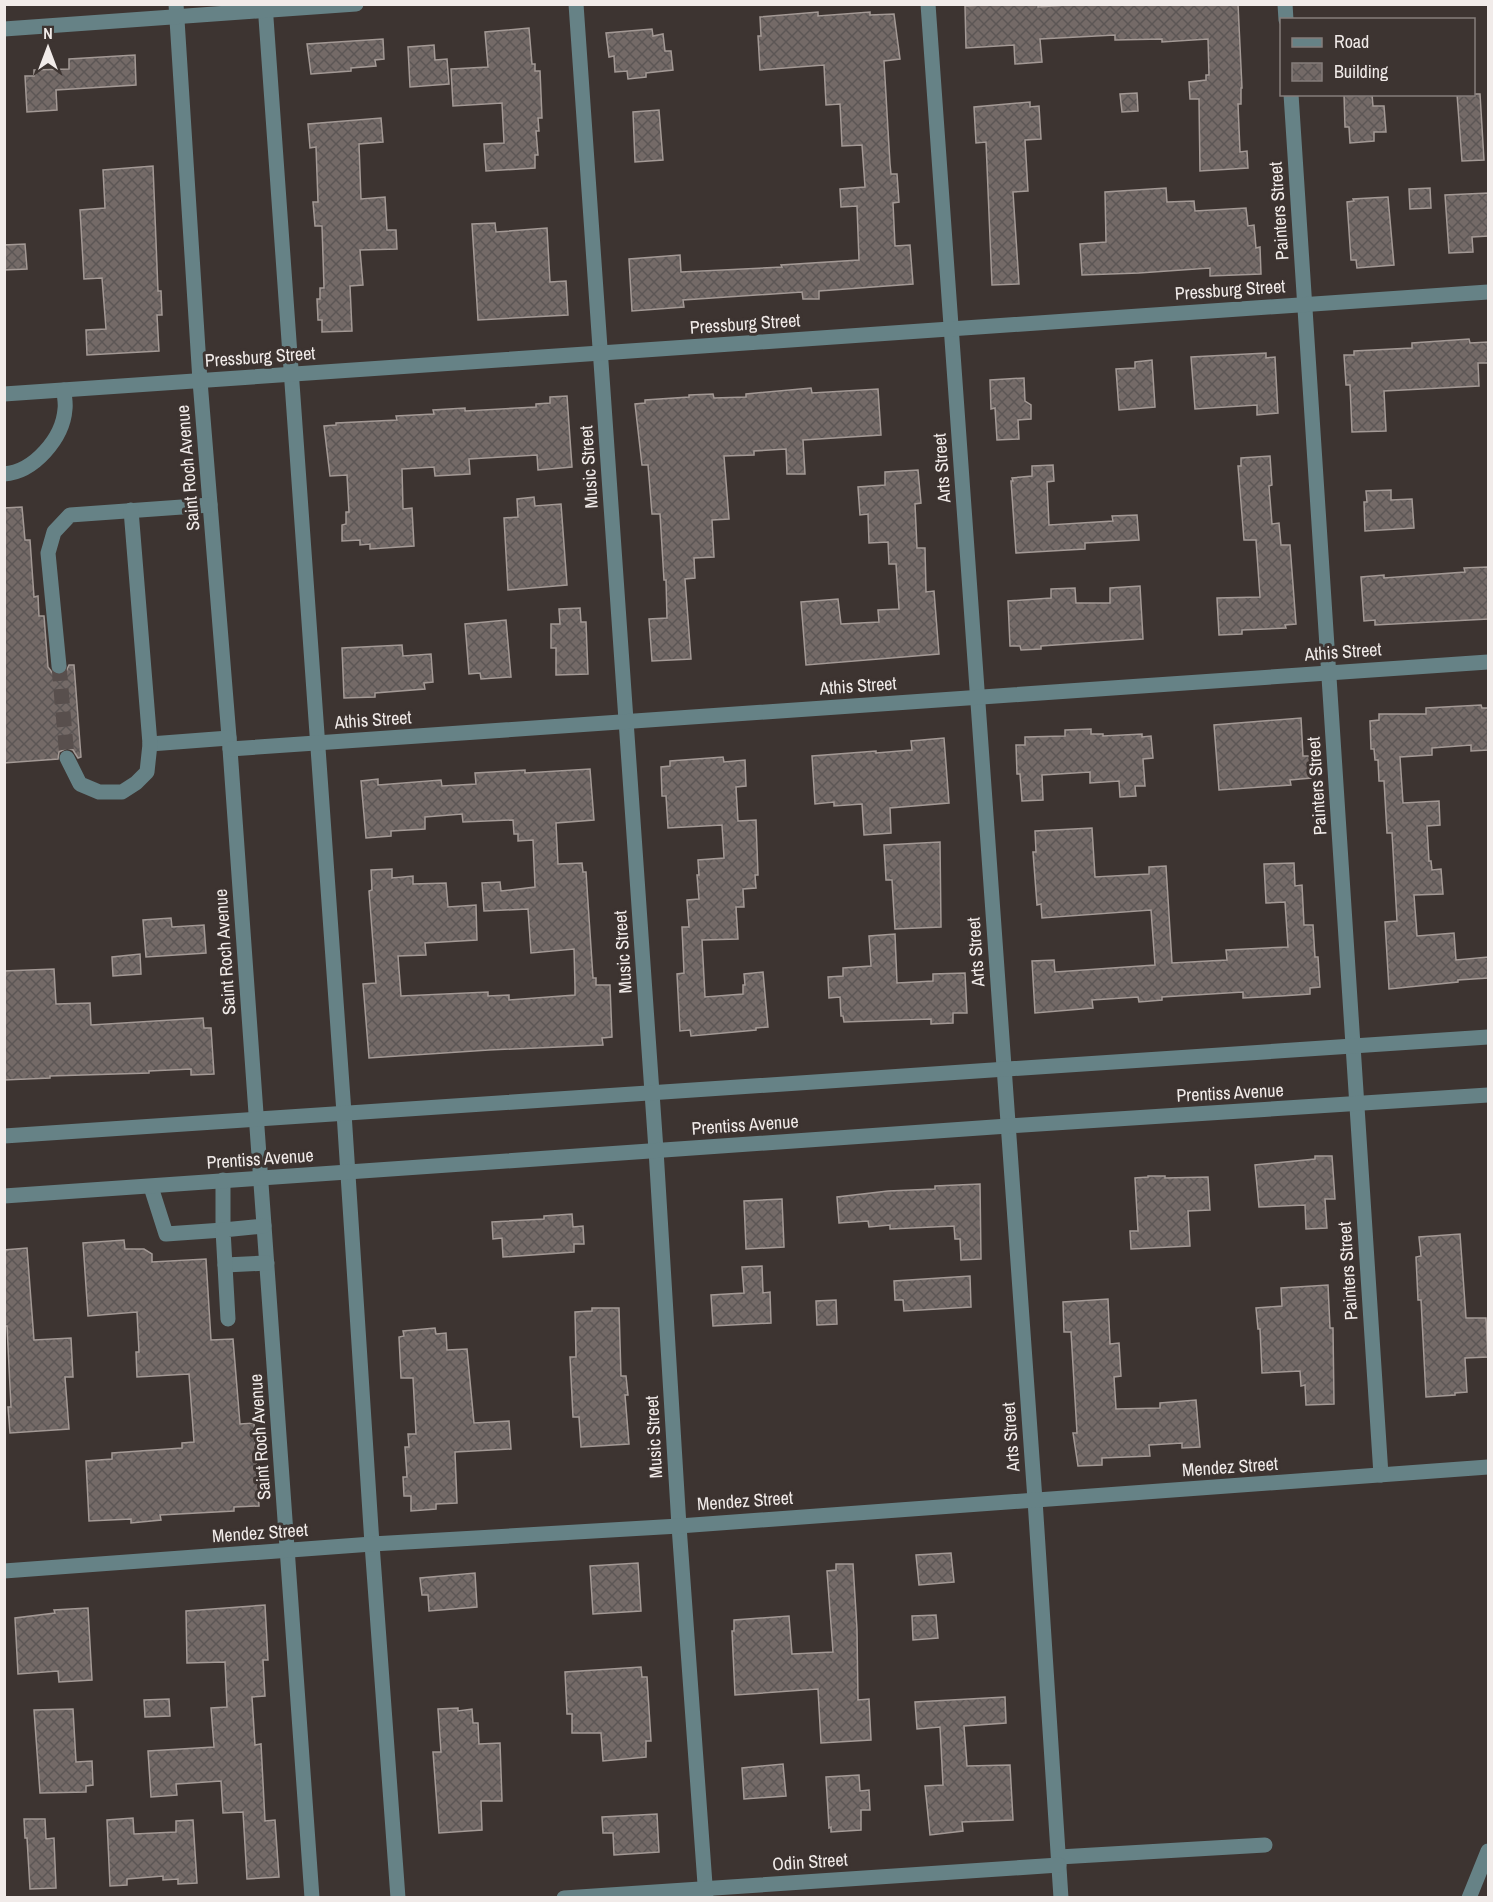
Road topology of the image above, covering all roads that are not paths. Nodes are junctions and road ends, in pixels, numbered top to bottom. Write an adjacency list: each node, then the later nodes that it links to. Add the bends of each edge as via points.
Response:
1 (356, 4): 4 (street)
2 (576, 4): 11 (street, Music Street)
3 (928, 4): 10 (street, Arts Street)
4 (266, 8): 5 (street); 12 (street)
5 (176, 11): 6 (street); 13 (street, Saint Roch Avenue)
6 (4, 29)
7 (1291, 96): 9 (street, Painters Street)
8 (1488, 292): 9 (street, Pressburg Street)
9 (1305, 304): 10 (street, Pressburg Street); 21 (street, Painters Street)
10 (951, 329): 11 (street, Pressburg Street); 22 (street, Arts Street)
11 (600, 353): 12 (street, Pressburg Street); 23 (street, Music Street)
12 (291, 375): 13 (street, Pressburg Street); 24 (street)
13 (200, 381): 14 (street, Pressburg Street); 17 (street, Saint Roch Avenue)
14 (64, 390): 15 (street, Pressburg Street); 16 (street, via 65,410 55,440 39,459)
15 (4, 394)
16 (4, 474)
17 (210, 505): 18 (street); 26 (street, Saint Roch Avenue)
18 (131, 510): 20 (street, via 70,515 54,532 48,553); 25 (street)
19 (1488, 662): 21 (street, Athis Street)
20 (59, 666)
21 (1329, 673): 22 (street, Athis Street); 29 (street, Painters Street)
22 (978, 697): 23 (street, Athis Street); 30 (street, Arts Street)
23 (626, 722): 24 (street, Athis Street); 31 (street, Music Street)
24 (317, 743): 26 (street, Athis Street); 34 (street)
25 (150, 744): 26 (street, Athis Street); 27 (street, via 147,772 122,792 99,792 80,784)
26 (230, 744): 35 (street, Saint Roch Avenue)
27 (67, 758)
28 (1488, 1036): 29 (street)
29 (1353, 1046): 30 (street); 33 (street, Painters Street)
30 (1004, 1068): 31 (street); 36 (street, Arts Street)
31 (652, 1092): 34 (street); 38 (street, Music Street)
32 (1488, 1095): 33 (street, Prentiss Avenue)
33 (1357, 1105): 36 (street, Prentiss Avenue); 50 (street, Painters Street)
34 (344, 1113): 35 (street); 39 (street)
35 (256, 1119): 37 (street); 40 (street, Saint Roch Avenue)
36 (1008, 1126): 38 (street, Prentiss Avenue); 51 (street, Arts Street)
37 (4, 1136)
38 (656, 1150): 39 (street, Prentiss Avenue); 52 (street, Music Street)
39 (347, 1172): 40 (street, Prentiss Avenue); 53 (street)
40 (261, 1178): 41 (street, Prentiss Avenue); 44 (street, Saint Roch Avenue)
41 (223, 1180): 42 (street, Prentiss Avenue); 45 (street)
42 (151, 1187): 43 (street, Prentiss Avenue); 45 (street, via 166,1234)
43 (4, 1196)
44 (264, 1226): 45 (street); 46 (street, Saint Roch Avenue)
45 (223, 1230): 47 (street)
46 (267, 1263): 47 (street); 54 (street, Saint Roch Avenue)
47 (225, 1265): 48 (street)
48 (228, 1319)
49 (1488, 1467): 50 (street, Mendez Street)
50 (1381, 1475): 51 (street, Mendez Street)
51 (1035, 1500): 52 (street, Mendez Street); 58 (street, Arts Street)
52 (679, 1526): 53 (street, Mendez Street); 59 (street, Music Street)
53 (372, 1544): 54 (street, Mendez Street); 61 (street)
54 (288, 1550): 55 (street, Mendez Street); 60 (street, Saint Roch Avenue)
55 (4, 1571)
56 (1265, 1845): 58 (street, Odin Street)
57 (1488, 1851): 64 (street)
58 (1059, 1861): 59 (street, Odin Street); 63 (street, Arts Street)
59 (706, 1893): 62 (street, Odin Street)
60 (312, 1898)
61 (398, 1898)
62 (564, 1898)
63 (1061, 1898)
64 (1469, 1898)

